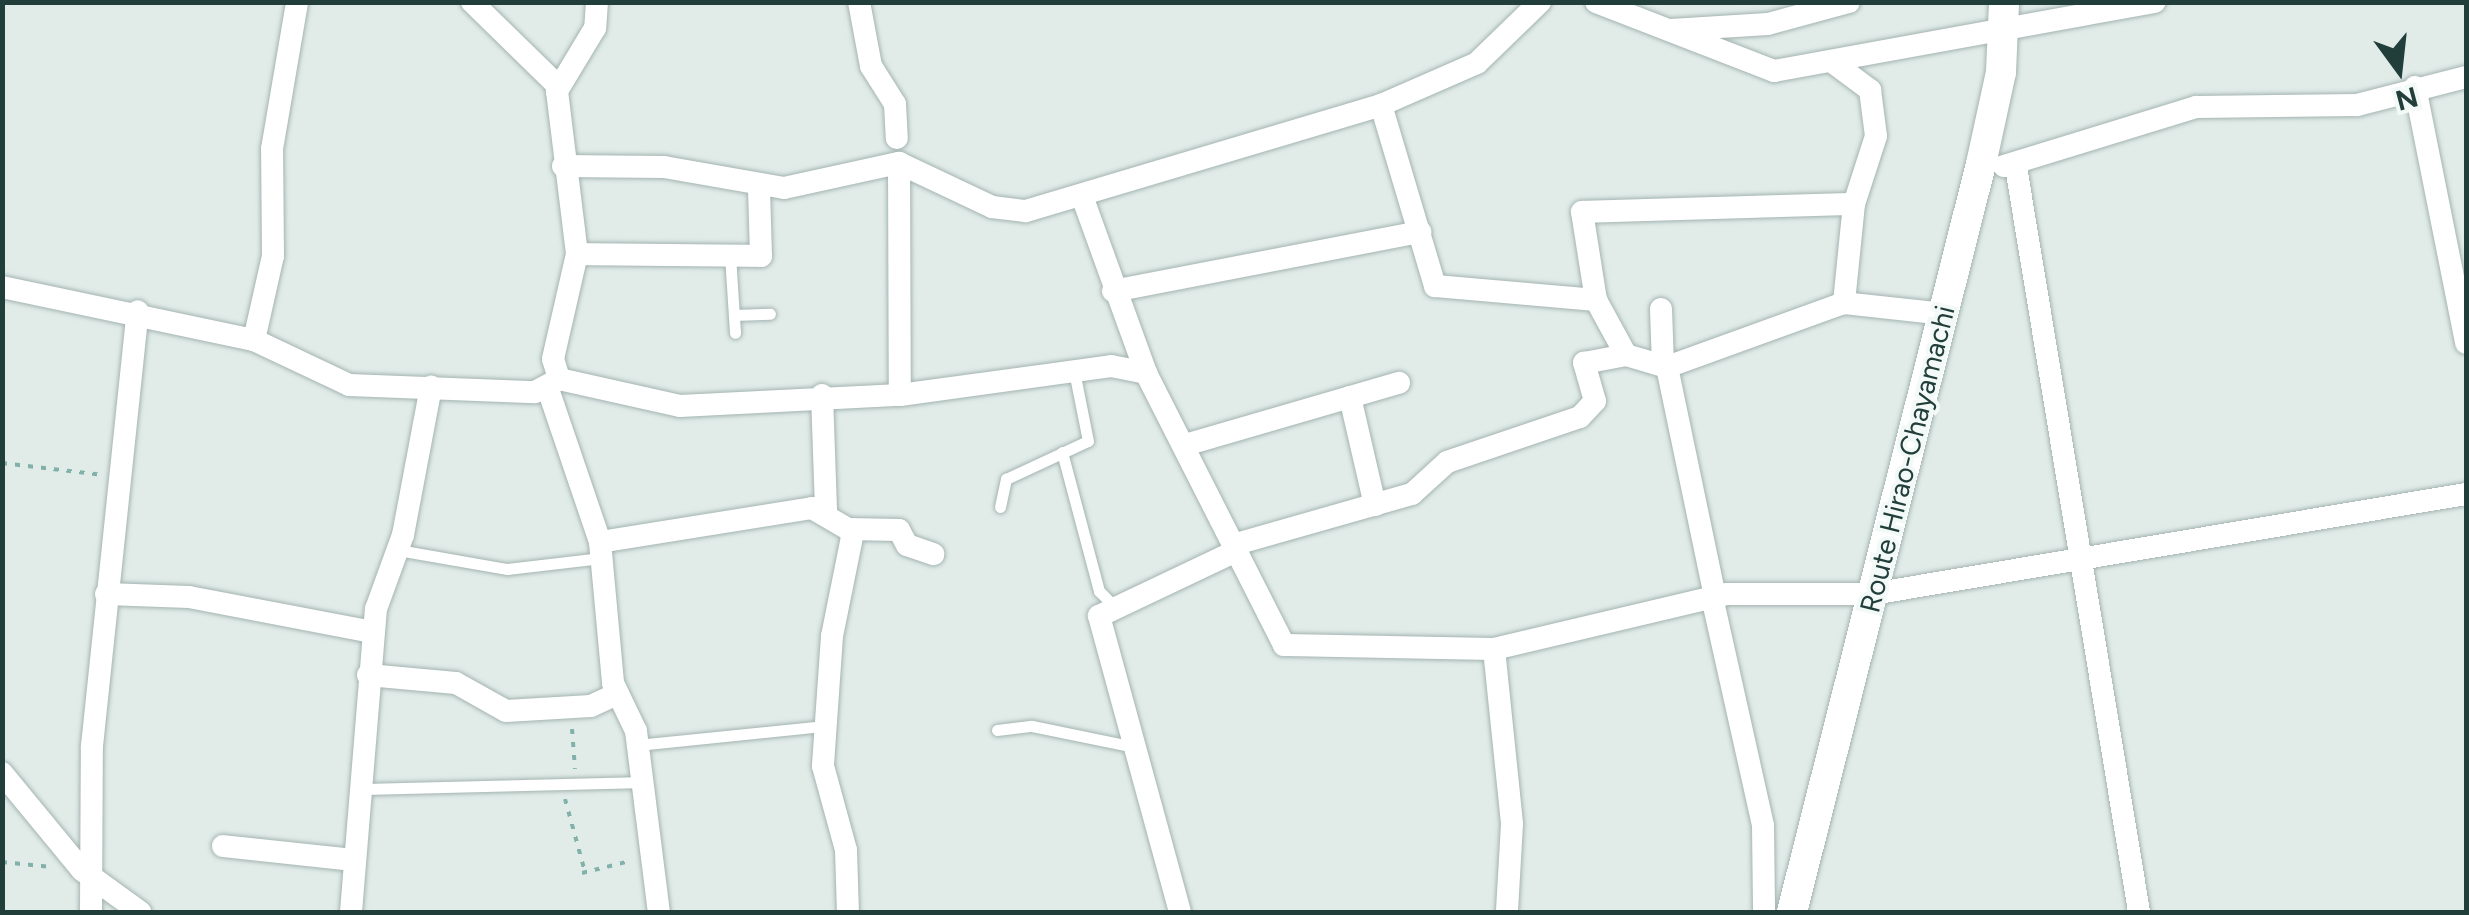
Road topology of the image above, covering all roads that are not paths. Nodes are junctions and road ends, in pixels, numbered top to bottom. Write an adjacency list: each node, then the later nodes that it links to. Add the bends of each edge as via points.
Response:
1 (297, 2): 37 (street, via 272,150 273,256)
2 (472, 2): 13 (street)
3 (597, 2): 13 (street, via 591,36)
4 (859, 2): 16 (street, via 871,66 895,104)
5 (1540, 2): 15 (street, via 1478,63)
6 (1596, 2): 10 (street)
7 (1849, 2): 10 (street, via 1768,24)
8 (2155, 2): 9 (street)
9 (2004, 16): 11 (street); 18 (main road, Route Hirao-Chayamachi)
10 (1666, 31): 11 (street, via 1774,72)
11 (1831, 61): 23 (street, via 1870,90 1874,114 1876,147)
12 (2466, 77): 14 (street)
13 (558, 86): 19 (street)
14 (2415, 87): 20 (street, via 2357,105 2196,107); 38 (street)
15 (1381, 105): 22 (street); 24 (street)
16 (897, 138): 17 (lane)
17 (896, 163): 21 (street, via 818,186); 22 (street, via 1002,209); 46 (street)
18 (1981, 164): 20 (street); 34 (main road, Route Hirao-Chayamachi)
19 (563, 166): 21 (street, via 664,168); 25 (street)
20 (2016, 167): 60 (street)
21 (759, 187): 26 (street, via 762,256)
22 (1082, 196): 28 (street)
23 (1854, 204): 29 (street, via 1582,212); 30 (street)
24 (1420, 232): 28 (street); 29 (street, via 1435,286)
25 (576, 254): 26 (street); 44 (street, via 552,359)
26 (730, 255): 35 (lane)
27 (2, 288): 32 (street)
28 (1113, 291): 42 (street)
29 (1596, 300): 39 (street)
30 (1844, 303): 34 (street); 40 (street)
31 (1660, 310): 40 (street)
32 (138, 311): 37 (street); 61 (street)
33 (770, 314): 35 (lane)
34 (1945, 314): 62 (main road, Route Hirao-Chayamachi)
35 (734, 315): 36 (lane)
36 (735, 333)
37 (254, 340): 45 (street, via 335,382)
38 (2466, 343)
39 (1626, 355): 40 (street); 52 (street, via 1584,363 1595,401 1568,424 1446,462 1412,494)
40 (1665, 366): 63 (street)
41 (1074, 371): 42 (street); 46 (street); 50 (lane, via 1089,437)
42 (1146, 373): 49 (street)
43 (1400, 383): 48 (street)
44 (554, 384): 45 (street); 47 (street, via 680,406); 58 (street)
45 (431, 387): 57 (street)
46 (900, 394): 47 (street)
47 (822, 395): 54 (street)
48 (1350, 398): 49 (street); 52 (street)
49 (1186, 445): 56 (street)
50 (1062, 452): 53 (lane, via 1006,479); 64 (lane, via 1099,590)
51 (2466, 494): 60 (street)
52 (1375, 505): 56 (street)
53 (1000, 507)
54 (826, 511): 55 (street); 58 (street)
55 (848, 529): 59 (street, via 899,530 907,545); 69 (street)
56 (1237, 547): 64 (street); 66 (street, via 1284,646)
57 (398, 550): 58 (lane, via 508,569); 65 (street)
58 (600, 550): 68 (street)
59 (933, 554)
60 (2081, 558): 62 (street); 88 (street)
61 (106, 594): 65 (street, via 189,597); 78 (street)
62 (1872, 594): 63 (street); 87 (main road, Route Hirao-Chayamachi)
63 (1713, 596): 66 (street); 86 (street, via 1763,826)
64 (1113, 604): 72 (street, via 1099,616)
65 (372, 632): 67 (street)
66 (1494, 649): 85 (street, via 1512,824)
67 (368, 674): 68 (street, via 456,683 506,711 570,707); 75 (street)
68 (617, 694): 71 (street)
69 (825, 726): 71 (lane); 83 (street, via 827,799 846,850)
70 (997, 730): 72 (lane, via 1032,726 1069,740)
71 (637, 745): 74 (street)
72 (1138, 747): 84 (street)
73 (2, 773): 78 (street)
74 (640, 782): 75 (lane, via 569,789); 82 (street)
75 (359, 789): 77 (street)
76 (223, 846): 77 (street)
77 (354, 860): 81 (street)
78 (88, 876): 79 (street); 80 (street)
79 (91, 912)
80 (140, 912)
81 (351, 912)
82 (659, 912)
83 (848, 912)
84 (1180, 912)
85 (1507, 912)
86 (1764, 912)
87 (1792, 912)
88 (2139, 912)

